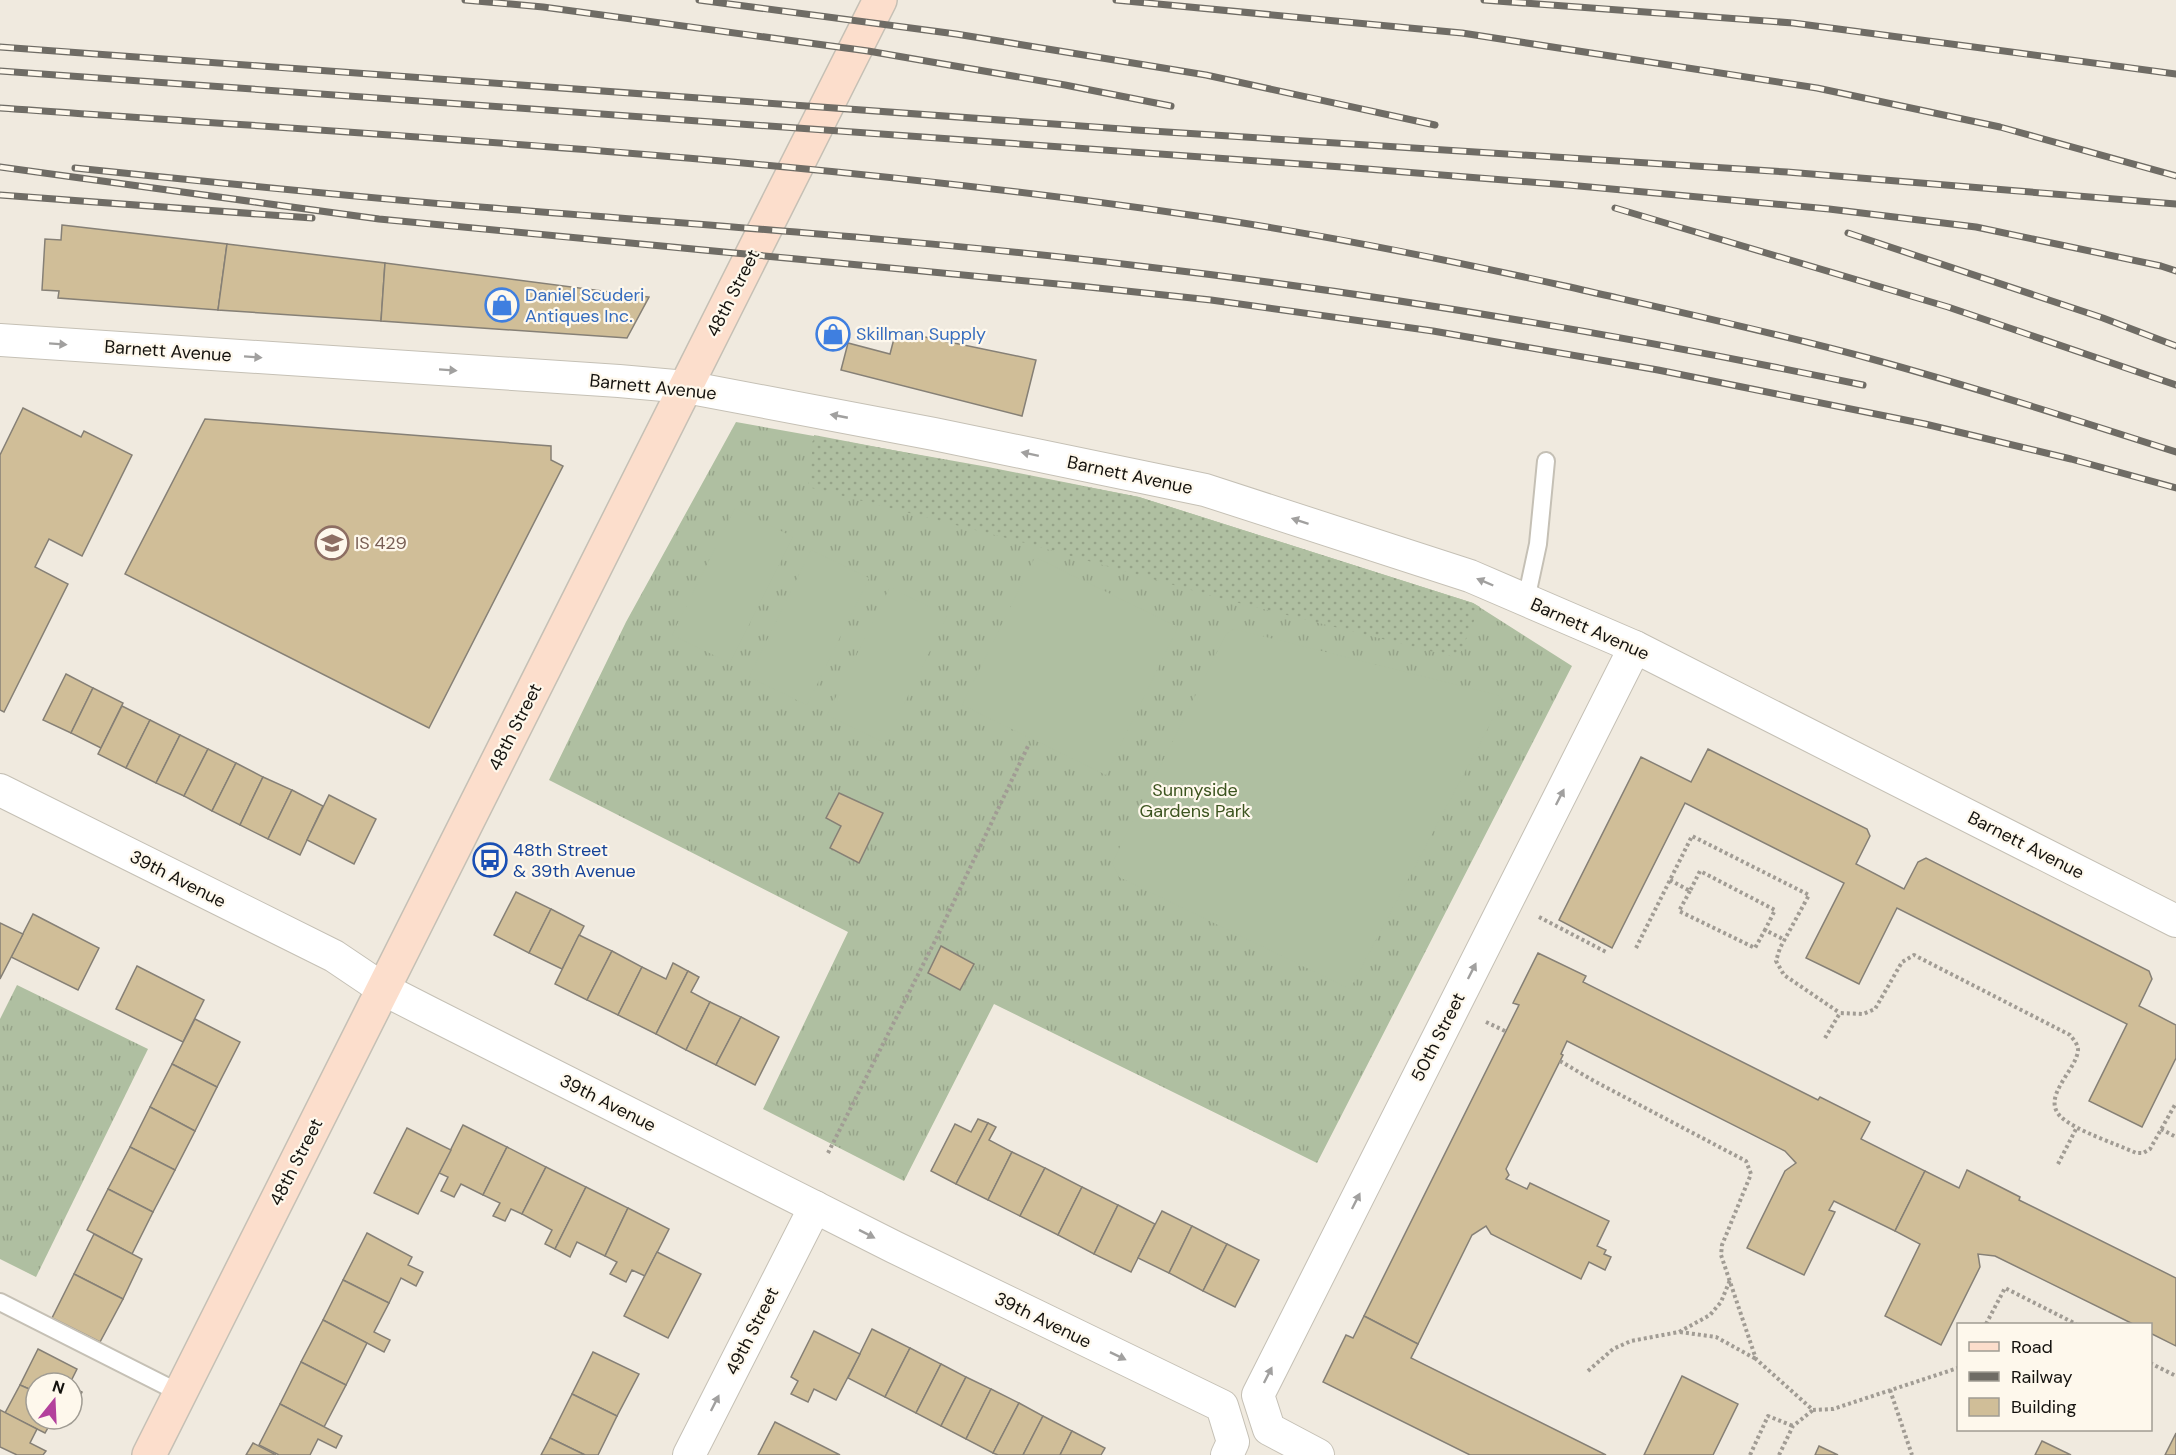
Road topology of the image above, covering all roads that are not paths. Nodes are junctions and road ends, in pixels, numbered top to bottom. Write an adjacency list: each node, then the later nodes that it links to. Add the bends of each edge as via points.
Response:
1 (880, 0): 3 (street, 48th Street)
2 (0, 340): 3 (street, Barnett Avenue, one-way to 3)
3 (686, 387): 5 (street, Barnett Avenue, one-way to 3, via 1470,576 1205,490); 9 (street, 48th Street)
4 (1545, 461): 5 (lane, via 1538,544)
5 (1526, 600): 6 (street, Barnett Avenue)
6 (1635, 647): 8 (street, Barnett Avenue); 16 (street, 50th Street, one-way to 6, via 1269,1429 1258,1395)
7 (0, 790): 9 (street, 39th Avenue, via 333,957)
8 (2176, 921)
9 (383, 990): 10 (street, 39th Avenue); 12 (street, 48th Street)
10 (815, 1207): 14 (street, 49th Street, one-way to 10); 15 (street, 39th Avenue, one-way to 15, via 1222,1406 1233,1442)
11 (0, 1302): 12 (lane)
12 (180, 1393): 13 (street, 48th Street)
13 (149, 1455)
14 (689, 1455)
15 (1227, 1455)
16 (1318, 1455)

